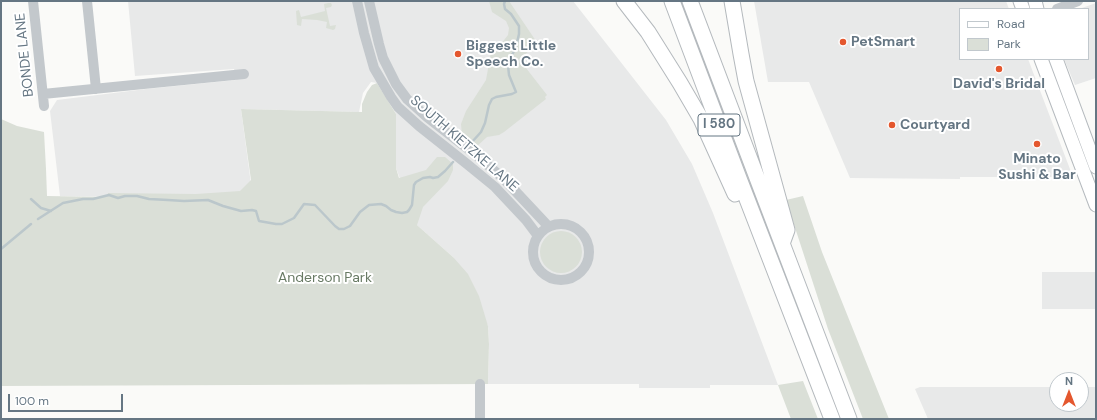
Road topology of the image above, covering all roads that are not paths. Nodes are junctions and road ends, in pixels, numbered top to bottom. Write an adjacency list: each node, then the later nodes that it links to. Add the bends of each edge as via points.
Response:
1 (33, 1): 17 (street, BONDE LANE)
2 (87, 1): 16 (street)
3 (358, 1): 22 (street, SOUTH KIETZKE LANE, via 372,62 390,97 419,126 495,187)
4 (370, 1): 21 (street, SOUTH KIETZKE LANE, via 383,58 407,99 504,179)
5 (624, 1): 24 (highway, via 648,32 701,119 746,221)
6 (672, 1): 24 (highway, I 580)
7 (690, 1): 23 (highway, I 580)
8 (732, 1): 23 (highway, via 746,81 787,230)
9 (1078, 1): 12 (street)
10 (1037, 3): 11 (street)
11 (1022, 6)
12 (1060, 8)
13 (1041, 60): 20 (main road)
14 (1056, 60): 19 (main road)
15 (244, 74): 16 (street)
16 (96, 89): 17 (street)
17 (43, 94): 18 (street, BONDE LANE)
18 (44, 106)
19 (1096, 167)
20 (1096, 205)
21 (548, 226): 22 (street); 22 (street, via 562,223 574,226 585,236 590,253 580,274 572,279 554,280 538,269 533,253)
22 (538, 236)
23 (782, 244): 28 (highway, I 580)
24 (767, 250): 27 (highway, I 580)
25 (480, 384): 26 (street)
26 (480, 419)
27 (832, 419)
28 (849, 419)

